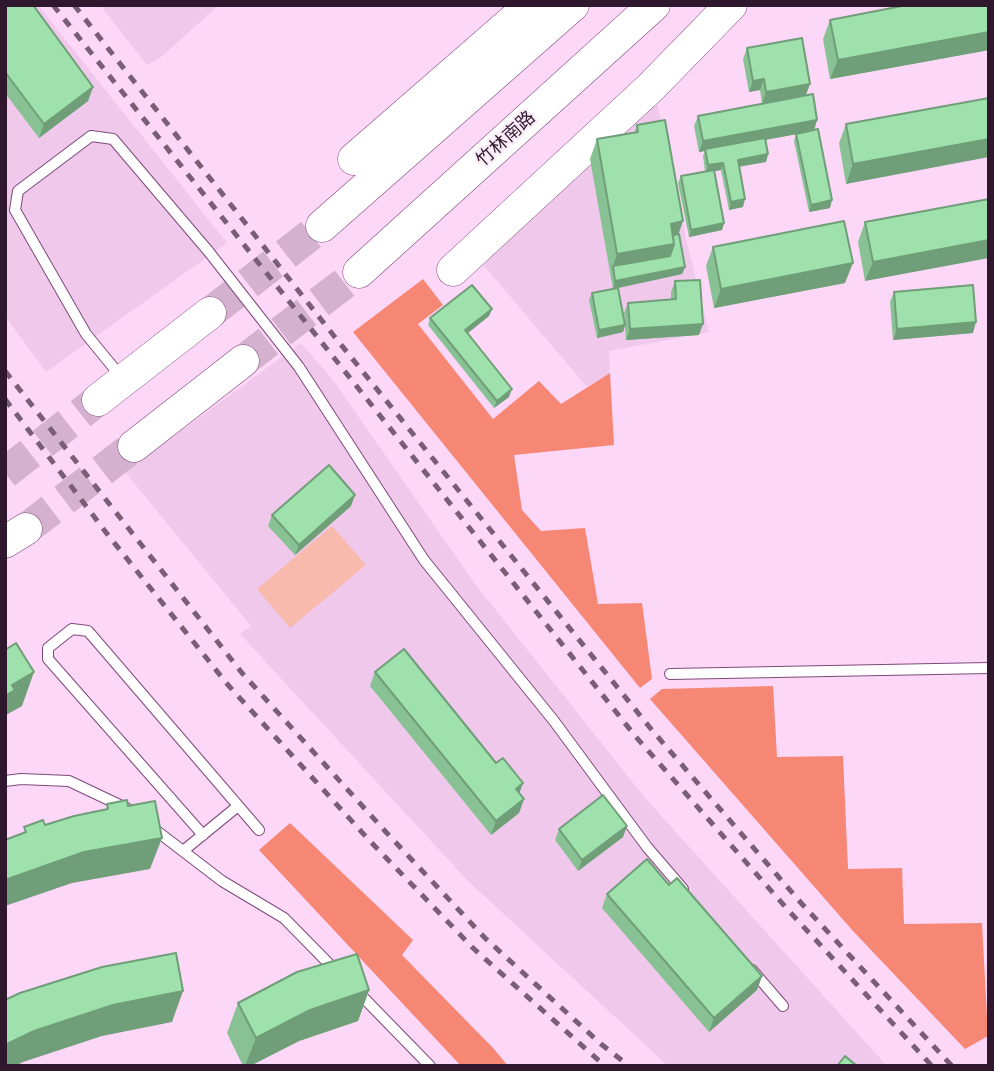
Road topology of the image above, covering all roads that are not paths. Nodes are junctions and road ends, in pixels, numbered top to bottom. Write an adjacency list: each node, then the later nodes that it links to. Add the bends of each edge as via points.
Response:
1 (531, 5): 5 (main road)
2 (573, 5): 6 (main road)
3 (653, 5): 8 (main road, 竹林南路)
4 (730, 5): 7 (main road, via 651,87)
5 (354, 159)
6 (322, 226)
7 (453, 270)
8 (359, 272)
9 (210, 313): 11 (main road)
10 (243, 360): 13 (main road)
11 (124, 380): 12 (main road); 21 (lane, bridge, via 86,334 15,210 18,191 91,136 113,139 209,252 299,367 424,560)
12 (98, 400)
13 (134, 446)
14 (989, 668): 15 (lane)
15 (670, 674)
16 (5, 781): 20 (lane, via 69,780 126,807)
17 (238, 806): 18 (lane); 19 (lane); 19 (lane, via 88,631 72,629 48,648 48,659)
18 (259, 830)
19 (203, 835): 20 (lane)
20 (183, 851): 23 (lane, via 284,918)
21 (692, 900)
22 (747, 963): 25 (lane)
23 (343, 977)
24 (352, 987): 26 (lane)
25 (783, 1006)
26 (430, 1066)

